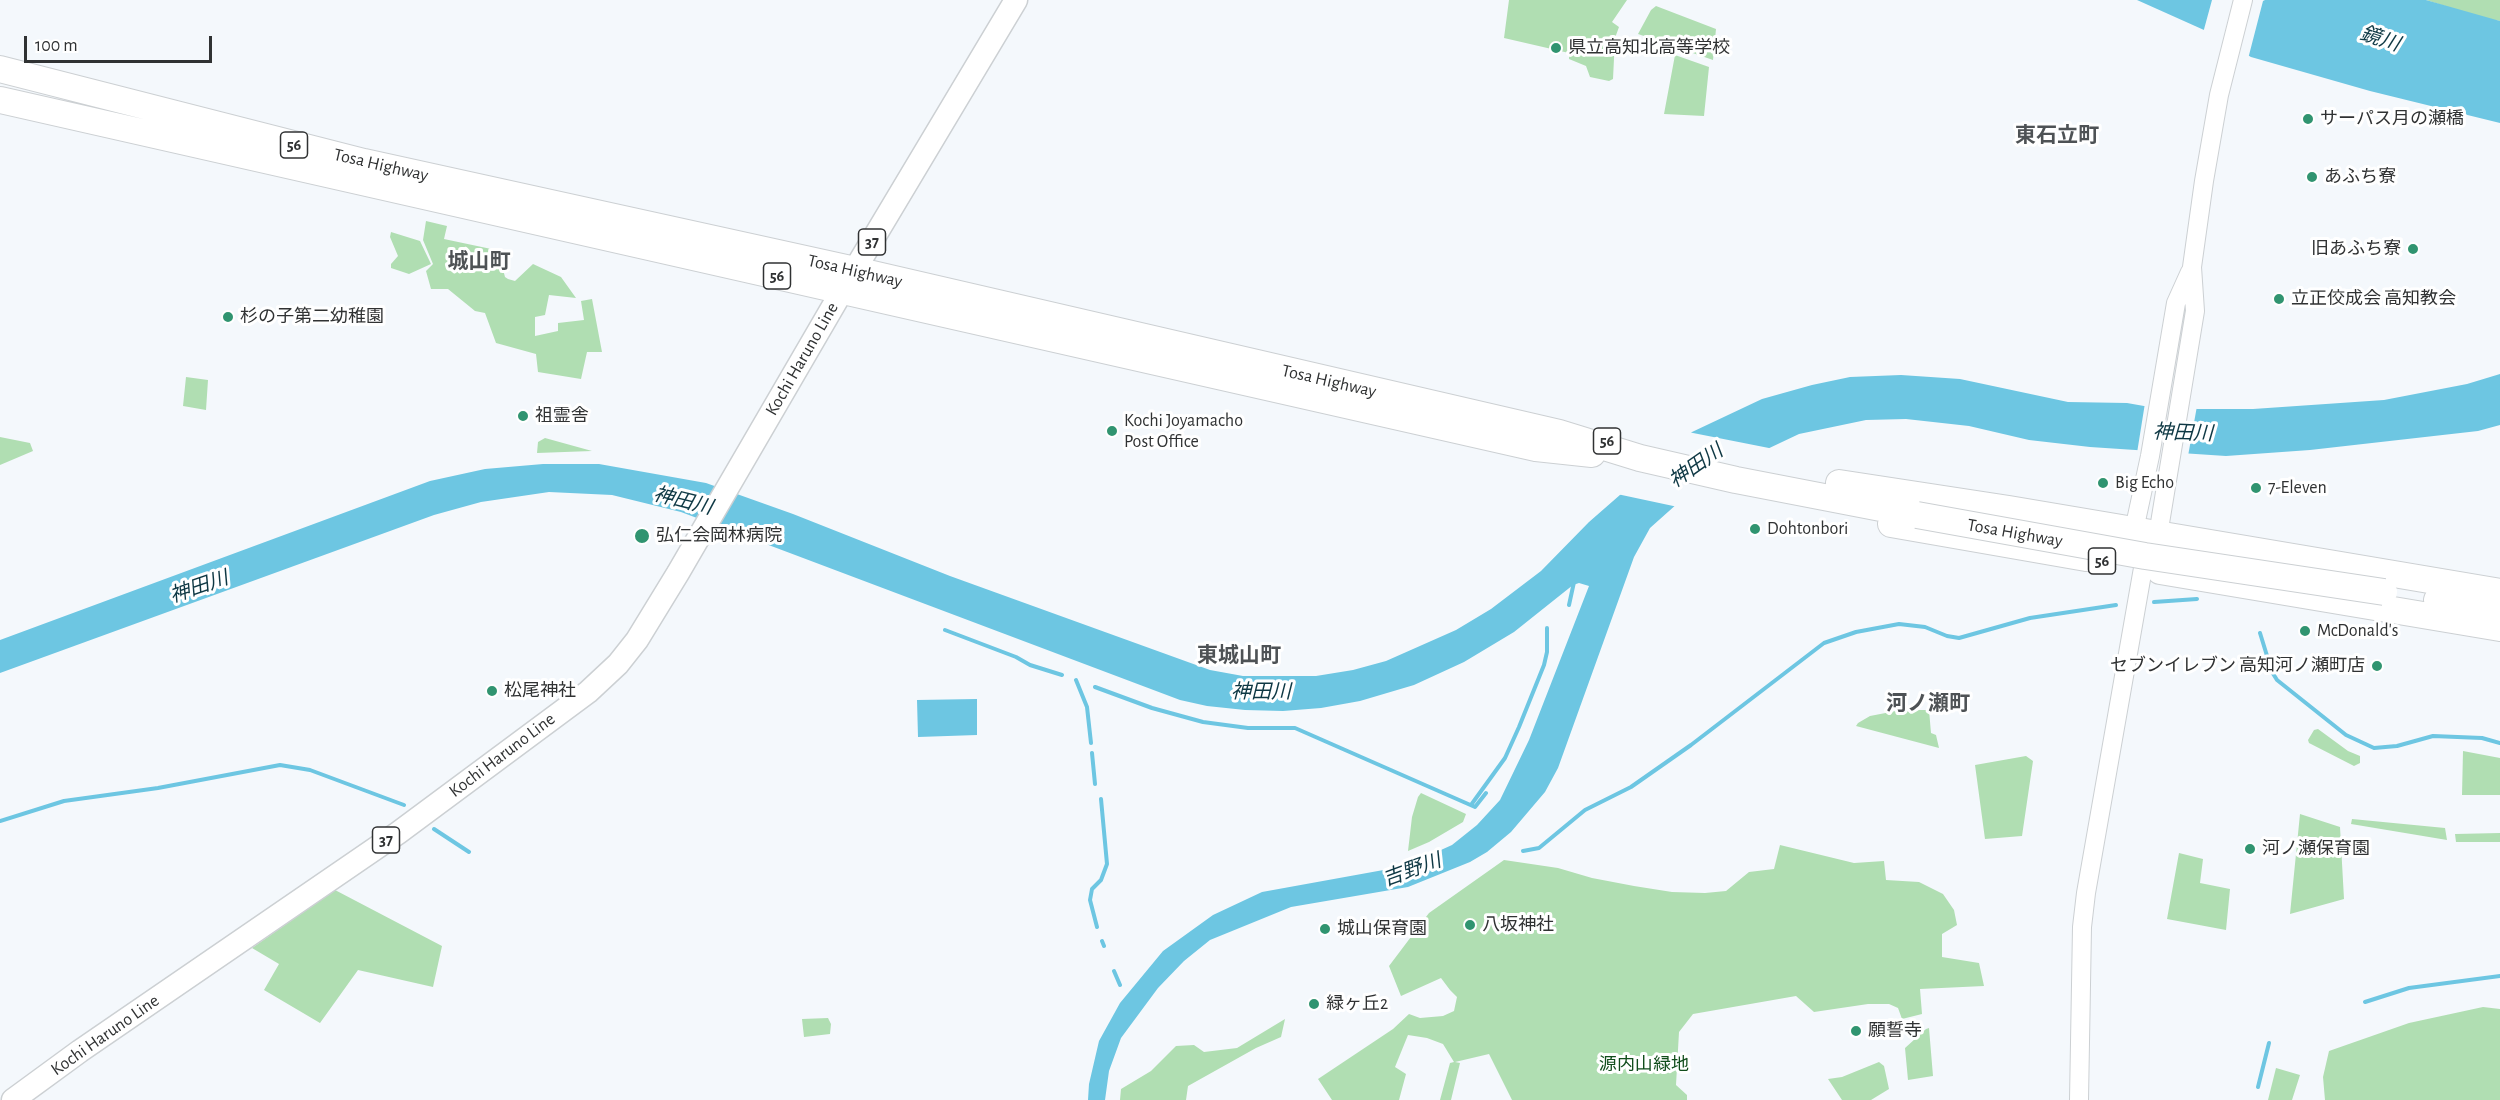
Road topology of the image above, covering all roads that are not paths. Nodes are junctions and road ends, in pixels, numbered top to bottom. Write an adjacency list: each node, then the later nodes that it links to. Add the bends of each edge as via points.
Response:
1 (1016, 0): 6 (main road, Kochi Haruno Line / 37)
2 (2243, 0): 5 (street, via 2225,68)
3 (0, 69): 6 (highway, Tosa Highway / 56)
4 (0, 100): 6 (highway, Tosa Highway / 56)
5 (2192, 267): 9 (street, via 2176,303 2150,456); 9 (street, via 2194,311 2170,458)
6 (848, 281): 7 (highway, Tosa Highway / 56); 14 (main road, Kochi Haruno Line / 37, via 637,640 618,664 596,685 398,833)
7 (1643, 459): 8 (highway, Tosa Highway / 56); 10 (highway, 56, via 1706,487 1811,510)
8 (1745, 473): 9 (highway, 56, via 1834,483); 12 (highway, Tosa Highway / 56, bridge, via 1917,515 2145,556)
9 (2146, 532): 10 (street); 11 (highway, 56)
10 (2143, 568): 13 (highway, 56); 15 (street, via 2086,893)
11 (2500, 592)
12 (2500, 610)
13 (2500, 628)
14 (13, 1100)
15 (2079, 1100)

